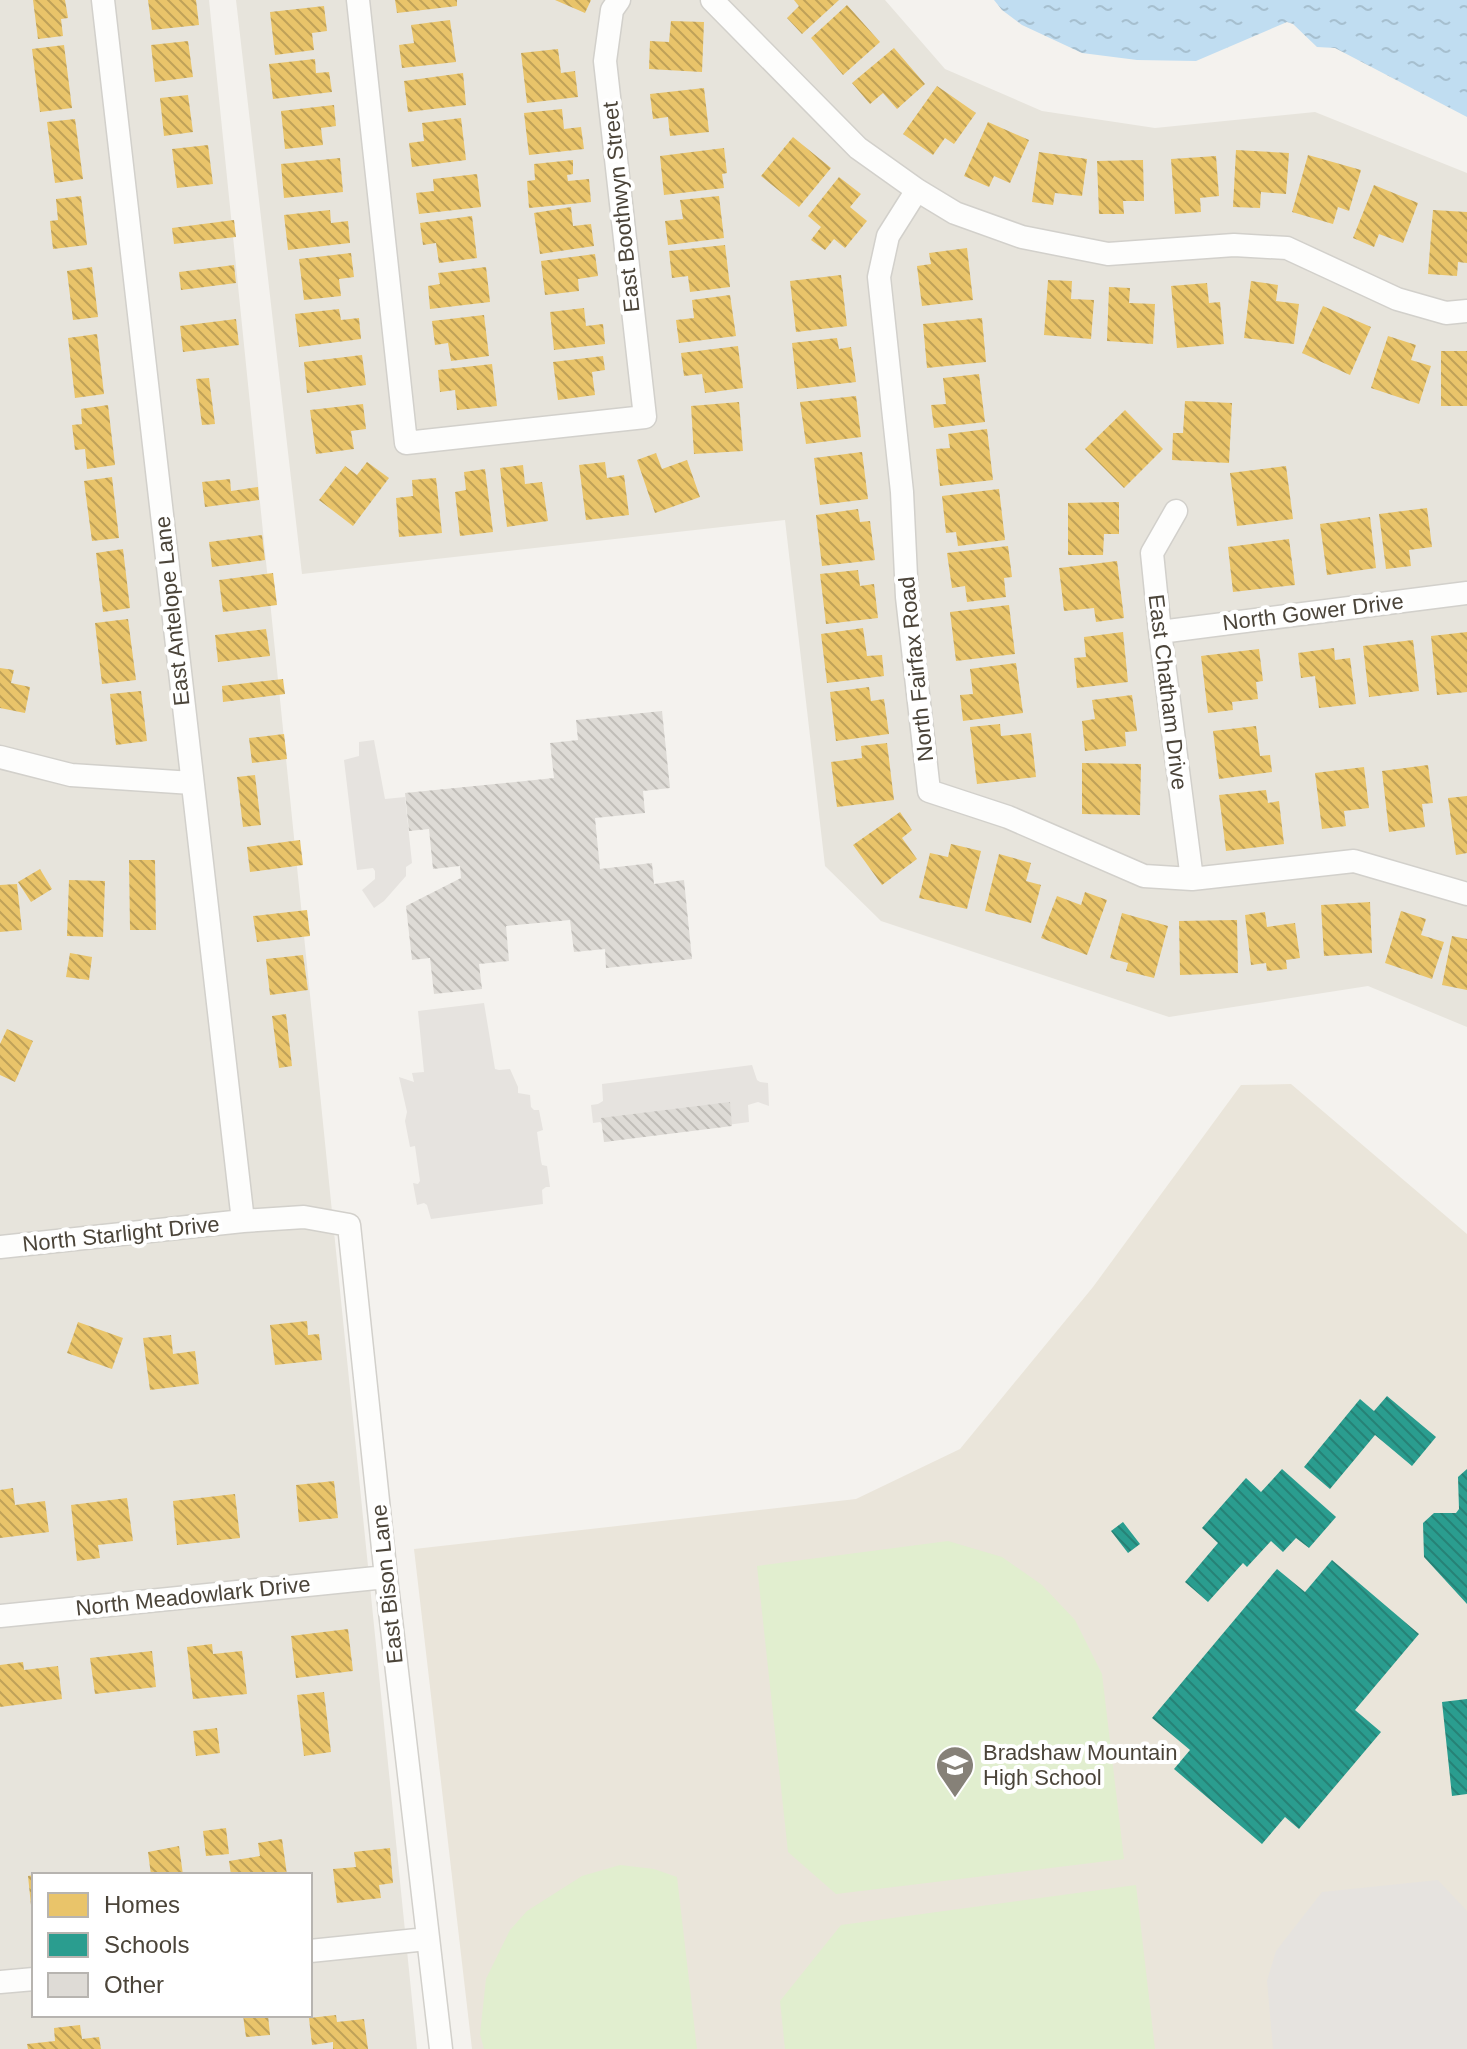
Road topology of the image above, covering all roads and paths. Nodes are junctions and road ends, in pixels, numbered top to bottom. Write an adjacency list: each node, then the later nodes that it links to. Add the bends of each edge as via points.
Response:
1 (103, 0): 11 (street, East Antelope Lane)
2 (358, 0): 3 (street, East Boothwyn Street, via 406,443 645,417 605,61 612,10)
3 (619, 0)
4 (712, 0): 5 (street, via 858,148)
5 (917, 190): 6 (street, via 955,213 1022,237 1108,254 1234,245 1287,248 1397,299 1446,313); 12 (street, North Fairfax Road, via 888,236 879,277 929,791 1008,817 1144,876)
6 (1467, 311)
7 (1176, 511): 9 (street, East Chatham Drive, via 1152,553)
8 (1467, 593): 9 (street, North Gower Drive)
9 (1160, 632): 12 (street, East Chatham Drive)
10 (0, 757): 11 (street, via 71,775)
11 (192, 783): 14 (street, East Antelope Lane)
12 (1192, 879): 13 (street, North Fairfax Road, via 1354,861)
13 (1467, 894)
14 (243, 1221): 15 (street, North Starlight Drive); 16 (street, East Bison Lane, via 304,1217 349,1225)
15 (0, 1247)
16 (386, 1577): 17 (street, North Meadowlark Drive); 18 (street, East Bison Lane)
17 (0, 1616)
18 (427, 1939): 19 (street); 22 (street, East Bison Lane)
19 (312, 1951)
20 (32, 1979): 21 (street)
21 (0, 1982)
22 (441, 2049)

